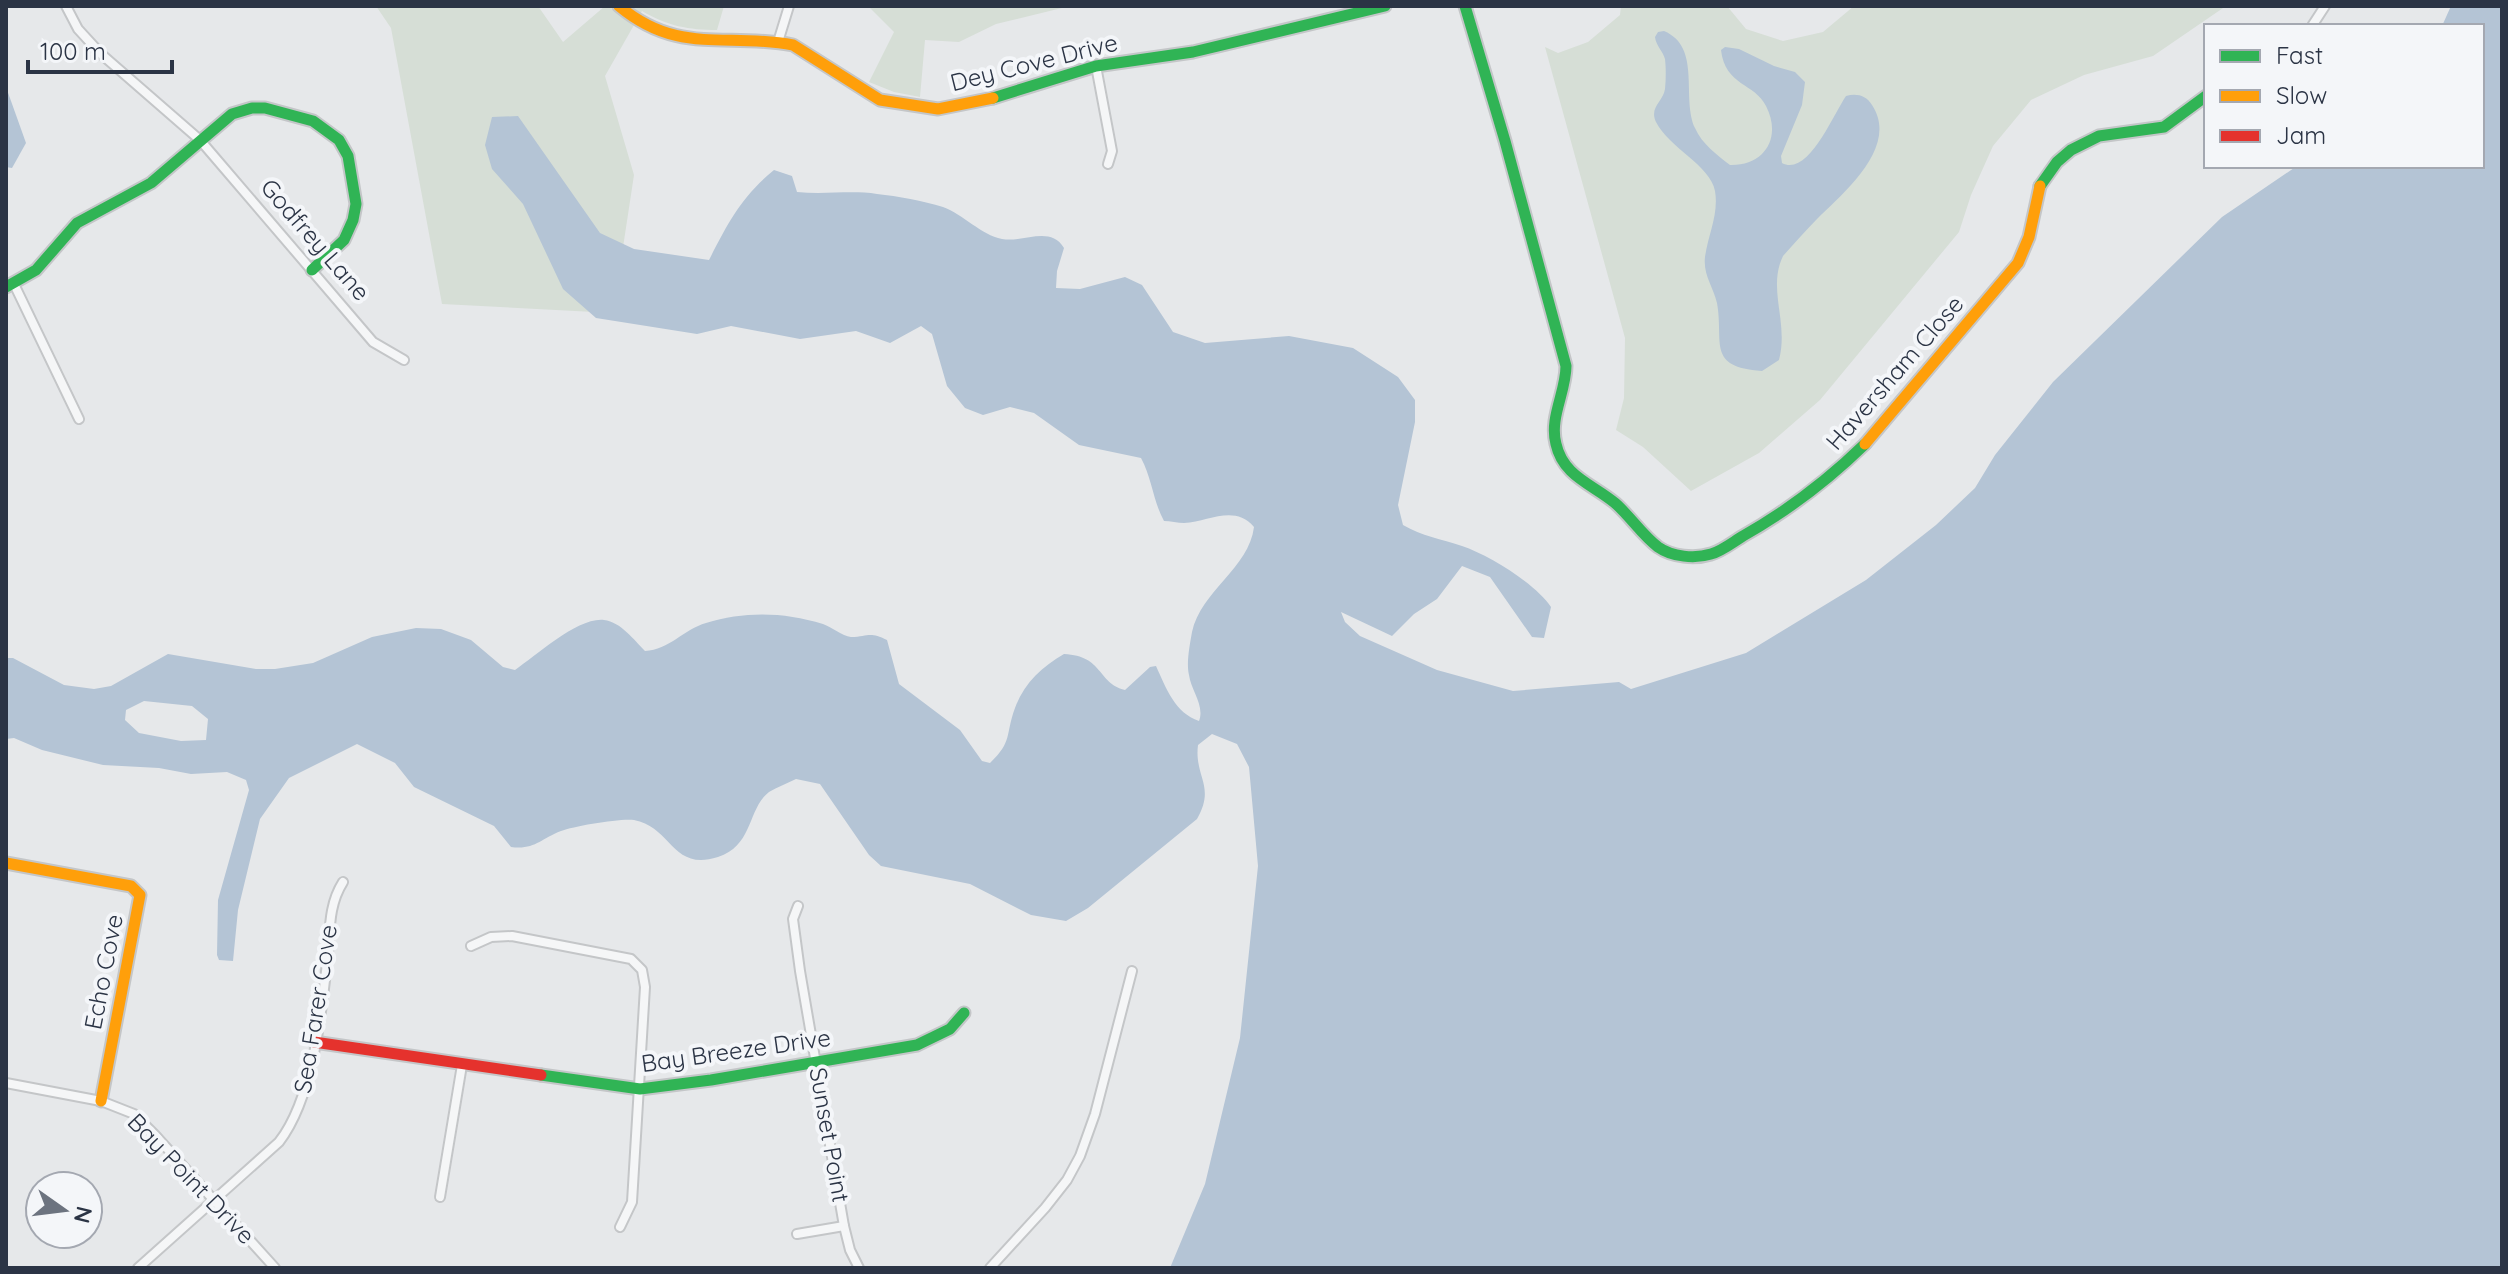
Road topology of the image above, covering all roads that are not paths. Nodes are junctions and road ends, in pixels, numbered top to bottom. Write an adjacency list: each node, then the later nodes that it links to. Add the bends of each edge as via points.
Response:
1 (66, 6): 11 (street, Godfrey Lane, via 100,53)
2 (619, 6): 8 (street, Dey Cove Drive, via 650,29 678,38)
3 (789, 6): 8 (street)
4 (1385, 6): 9 (street, Dey Cove Drive, via 1193,52)
5 (1465, 6): 10 (street, Haversham Close, via 1566,366 1554,424 1560,458 1574,476 1629,516 1650,541 1670,554 1690,558 1712,554 1781,515 1870,441 2018,263 2040,185 2057,162 2099,136 2164,127)
6 (2325, 6): 7 (street)
7 (2313, 24)
8 (778, 42): 9 (street, Dey Cove Drive, via 793,45 880,100 938,109 1006,96)
9 (1096, 66): 12 (street, via 1112,151)
10 (2204, 97)
11 (200, 140): 13 (street, Godfrey Lane); 13 (street, via 232,114 252,108 313,121 339,140 348,156 356,204 353,220 344,240); 14 (street, via 151,183 77,223 36,270)
12 (1108, 164)
13 (312, 270): 15 (street, Godfrey Lane, via 373,342)
14 (10, 286): 16 (street)
15 (404, 360)
16 (79, 419)
17 (6, 863): 28 (street, Echo Cove, via 142,887)
18 (343, 882): 23 (street, Sea Farer Cove, via 332,907)
19 (798, 906): 24 (street, Sunset Point, via 793,919)
20 (471, 946): 27 (street, via 491,937 512,936 612,954 637,964 645,987)
21 (1132, 971): 37 (street, via 1080,1156 1045,1208)
22 (964, 1013): 24 (street, Bay Breeze Drive, via 950,1029 917,1045)
23 (314, 1042): 25 (street, Bay Breeze Drive); 30 (street, Sea Farer Cove, via 302,1100 290,1127)
24 (816, 1062): 27 (street, Bay Breeze Drive); 31 (street, Sunset Point)
25 (462, 1065): 27 (street, Bay Breeze Drive); 29 (street)
26 (6, 1083): 28 (street, Bay Point Drive)
27 (640, 1089): 32 (street, via 632,1202)
28 (101, 1101): 30 (street, Bay Point Drive, via 134,1114)
29 (440, 1197)
30 (214, 1201): 34 (street, Sea Farer Cove); 35 (street, Bay Point Drive)
31 (844, 1226): 33 (street); 36 (street, Sunset Point)
32 (620, 1227)
33 (797, 1234)
34 (138, 1268)
35 (275, 1268)
36 (859, 1268)
37 (990, 1268)

